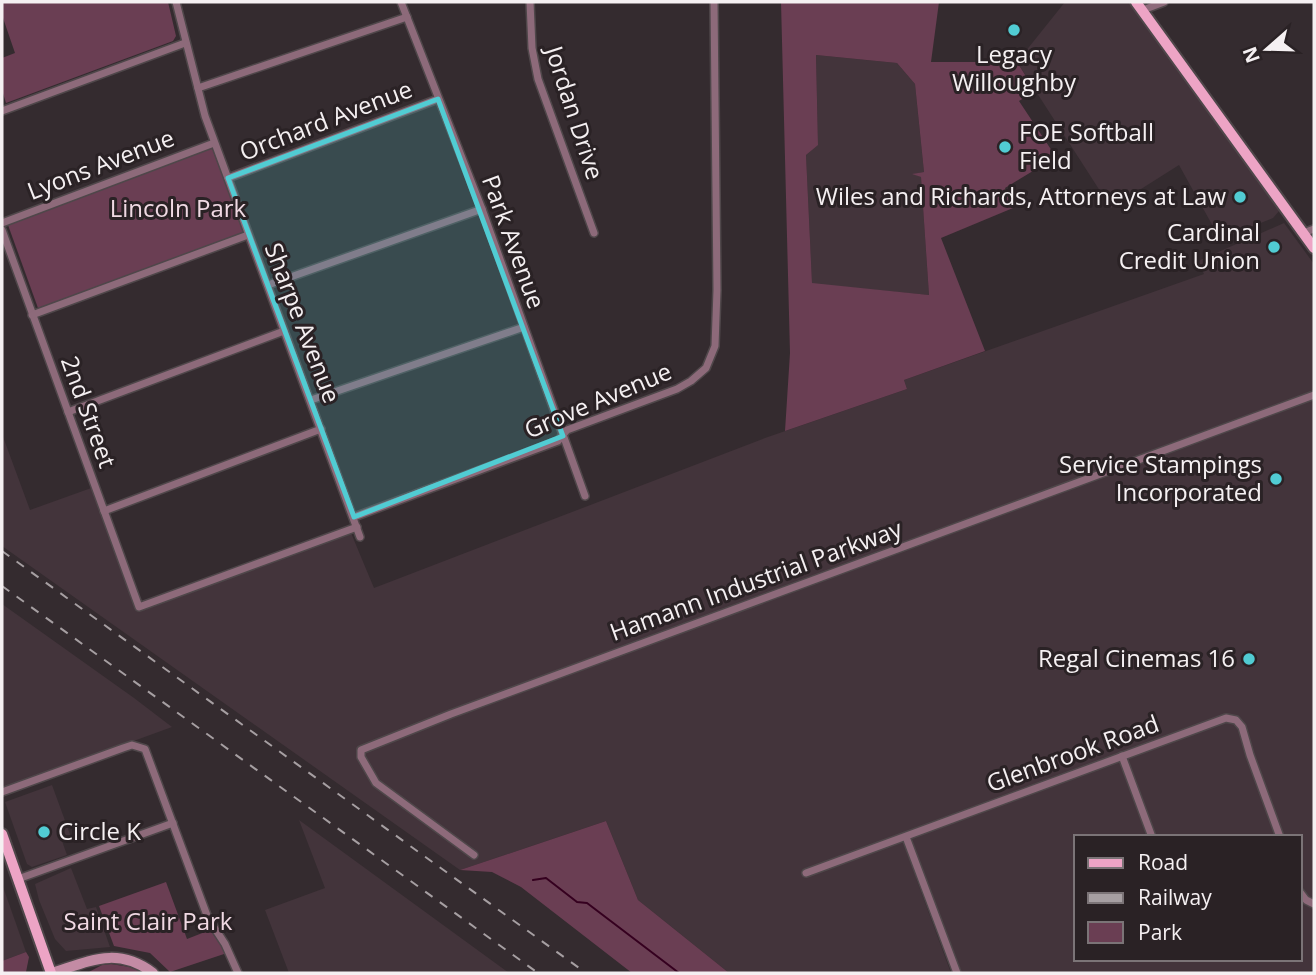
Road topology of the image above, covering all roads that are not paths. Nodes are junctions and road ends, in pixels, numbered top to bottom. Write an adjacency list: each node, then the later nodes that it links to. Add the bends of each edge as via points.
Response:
1 (176, 2): 8 (street, Sharpe Avenue)
2 (401, 2): 7 (street, Park Avenue)
3 (530, 2): 18 (street, Jordan Drive, via 538,79)
4 (715, 2): 29 (street, Grove Avenue, via 715,346 706,368 691,381 567,430)
5 (1164, 2): 6 (street)
6 (1140, 6): 17 (main road)
7 (407, 17): 9 (street); 10 (street, Park Avenue)
8 (186, 43): 9 (street, Sharpe Avenue); 11 (street)
9 (198, 88): 12 (street, Sharpe Avenue)
10 (438, 99): 13 (street, Orchard Avenue); 14 (street, Park Avenue)
11 (2, 111)
12 (215, 143): 13 (street, Sharpe Avenue); 15 (street, Lyons Avenue)
13 (228, 178): 19 (street, Sharpe Avenue)
14 (482, 209): 21 (street); 23 (street, Park Avenue)
15 (2, 223)
16 (2, 230): 22 (street, 2nd Street)
17 (1309, 231): 20 (main road)
18 (594, 233)
19 (248, 235): 21 (street, Sharpe Avenue); 22 (street)
20 (1314, 248)
21 (268, 285): 24 (street, Sharpe Avenue)
22 (32, 315): 27 (street, 2nd Street)
23 (524, 327): 26 (street); 29 (street, Park Avenue)
24 (284, 331): 26 (street, Sharpe Avenue); 27 (street)
25 (1314, 395): 42 (street, Hamann Industrial Parkway, via 361,750 360,757 376,783)
26 (311, 400): 28 (street, Sharpe Avenue)
27 (68, 412): 31 (street, 2nd Street)
28 (321, 429): 31 (street); 32 (street, Sharpe Avenue)
29 (563, 436): 30 (street, Park Avenue); 32 (street, Grove Avenue)
30 (584, 496)
31 (104, 511): 33 (street, 2nd Street, via 139,607)
32 (354, 517): 33 (street, Sharpe Avenue)
33 (357, 527): 34 (street, Sharpe Avenue)
34 (360, 537)
35 (1122, 756): 39 (street); 40 (street, Glenbrook Road, via 1223,719 1236,720 1247,737); 41 (street, Glenbrook Road)
36 (2, 792): 37 (street, via 122,748 140,746 150,757)
37 (173, 823): 44 (street); 47 (street, via 208,918)
38 (2, 834): 44 (main road)
39 (1151, 835)
40 (1279, 835)
41 (906, 837): 43 (street, Glenbrook Road); 48 (street)
42 (474, 855)
43 (806, 873)
44 (18, 879): 45 (main road)
45 (52, 973): 46 (street, via 115,957)
46 (153, 973)
47 (238, 973)
48 (957, 973)

